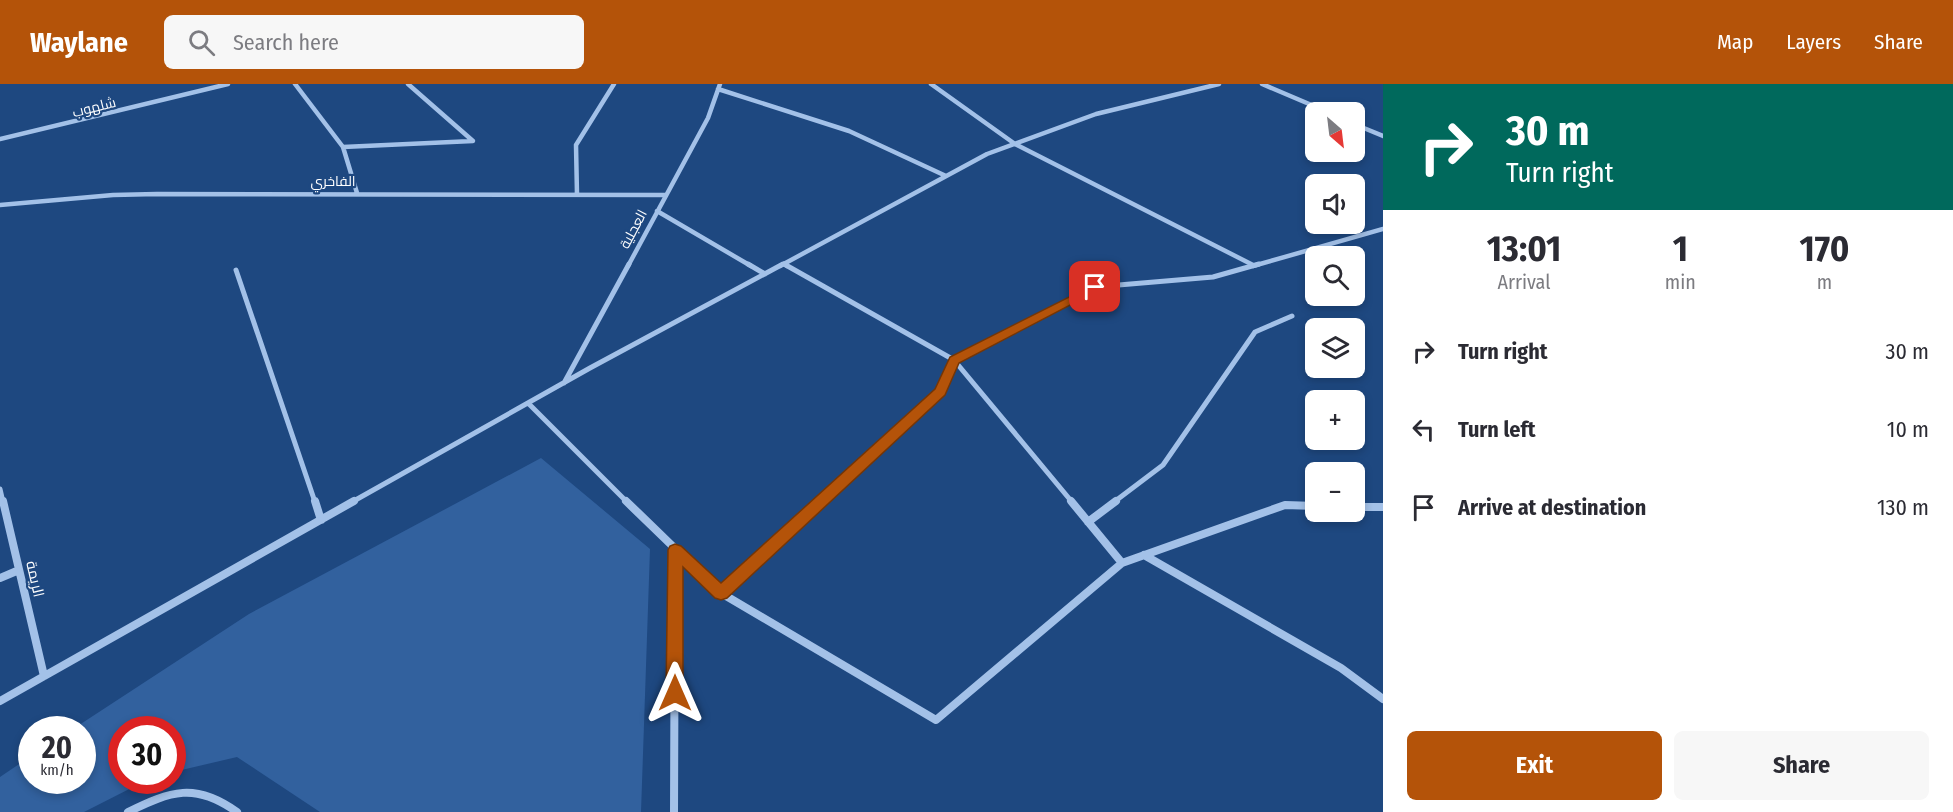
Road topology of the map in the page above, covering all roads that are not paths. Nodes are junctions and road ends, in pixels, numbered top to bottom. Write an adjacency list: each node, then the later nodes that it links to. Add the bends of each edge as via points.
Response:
1 (228, 84): 12 (street, شلهوب)
2 (294, 84): 14 (street)
3 (408, 84): 14 (street, via 473,141)
4 (614, 84): 17 (street, via 576,145)
5 (931, 84): 13 (street)
6 (1219, 84): 13 (street, via 1096,114)
7 (1262, 84): 9 (street)
8 (719, 87): 15 (street, via 849,131); 18 (street, العجلية, via 708,118)
9 (1305, 102)
10 (1365, 129): 11 (street)
11 (1383, 136)
12 (0, 139)
13 (1015, 144): 15 (street); 23 (street)
14 (344, 147): 16 (street)
15 (946, 176): 22 (street)
16 (357, 193): 17 (street, الفاخري); 19 (street, الفاخري, via 113,195)
17 (577, 195): 18 (street, الفاخري)
18 (666, 195): 20 (street, العجلية)
19 (0, 205)
20 (657, 211): 25 (street); 28 (street, العجلية)
21 (1383, 229): 23 (street)
22 (784, 264): 25 (street); 27 (street)
23 (1254, 265): 27 (street, via 1213,277 1095,287)
24 (236, 270): 34 (street)
25 (765, 274): 28 (street)
26 (1292, 316): 35 (street, via 1255,332 1163,465)
27 (954, 360): 35 (street); 41 (street, via 940,392)
28 (563, 383): 29 (street)
29 (528, 403): 34 (street); 36 (street)
30 (0, 489): 39 (street, الريمة)
31 (1305, 506): 37 (street, via 1286,505)
32 (1365, 507): 33 (street)
33 (1383, 507)
34 (321, 520): 42 (street)
35 (1088, 522): 38 (street)
36 (675, 550): 41 (street); 47 (street)
37 (1144, 555): 38 (street); 43 (street, via 1341,669)
38 (1122, 563): 41 (street, via 936,720)
39 (19, 570): 40 (street); 42 (street, الريمة)
40 (0, 578)
41 (721, 593)
42 (44, 676): 44 (street)
43 (1383, 699)
44 (0, 700)
45 (128, 812): 46 (street, via 149,801 190,790)
46 (237, 812)
47 (674, 812)

